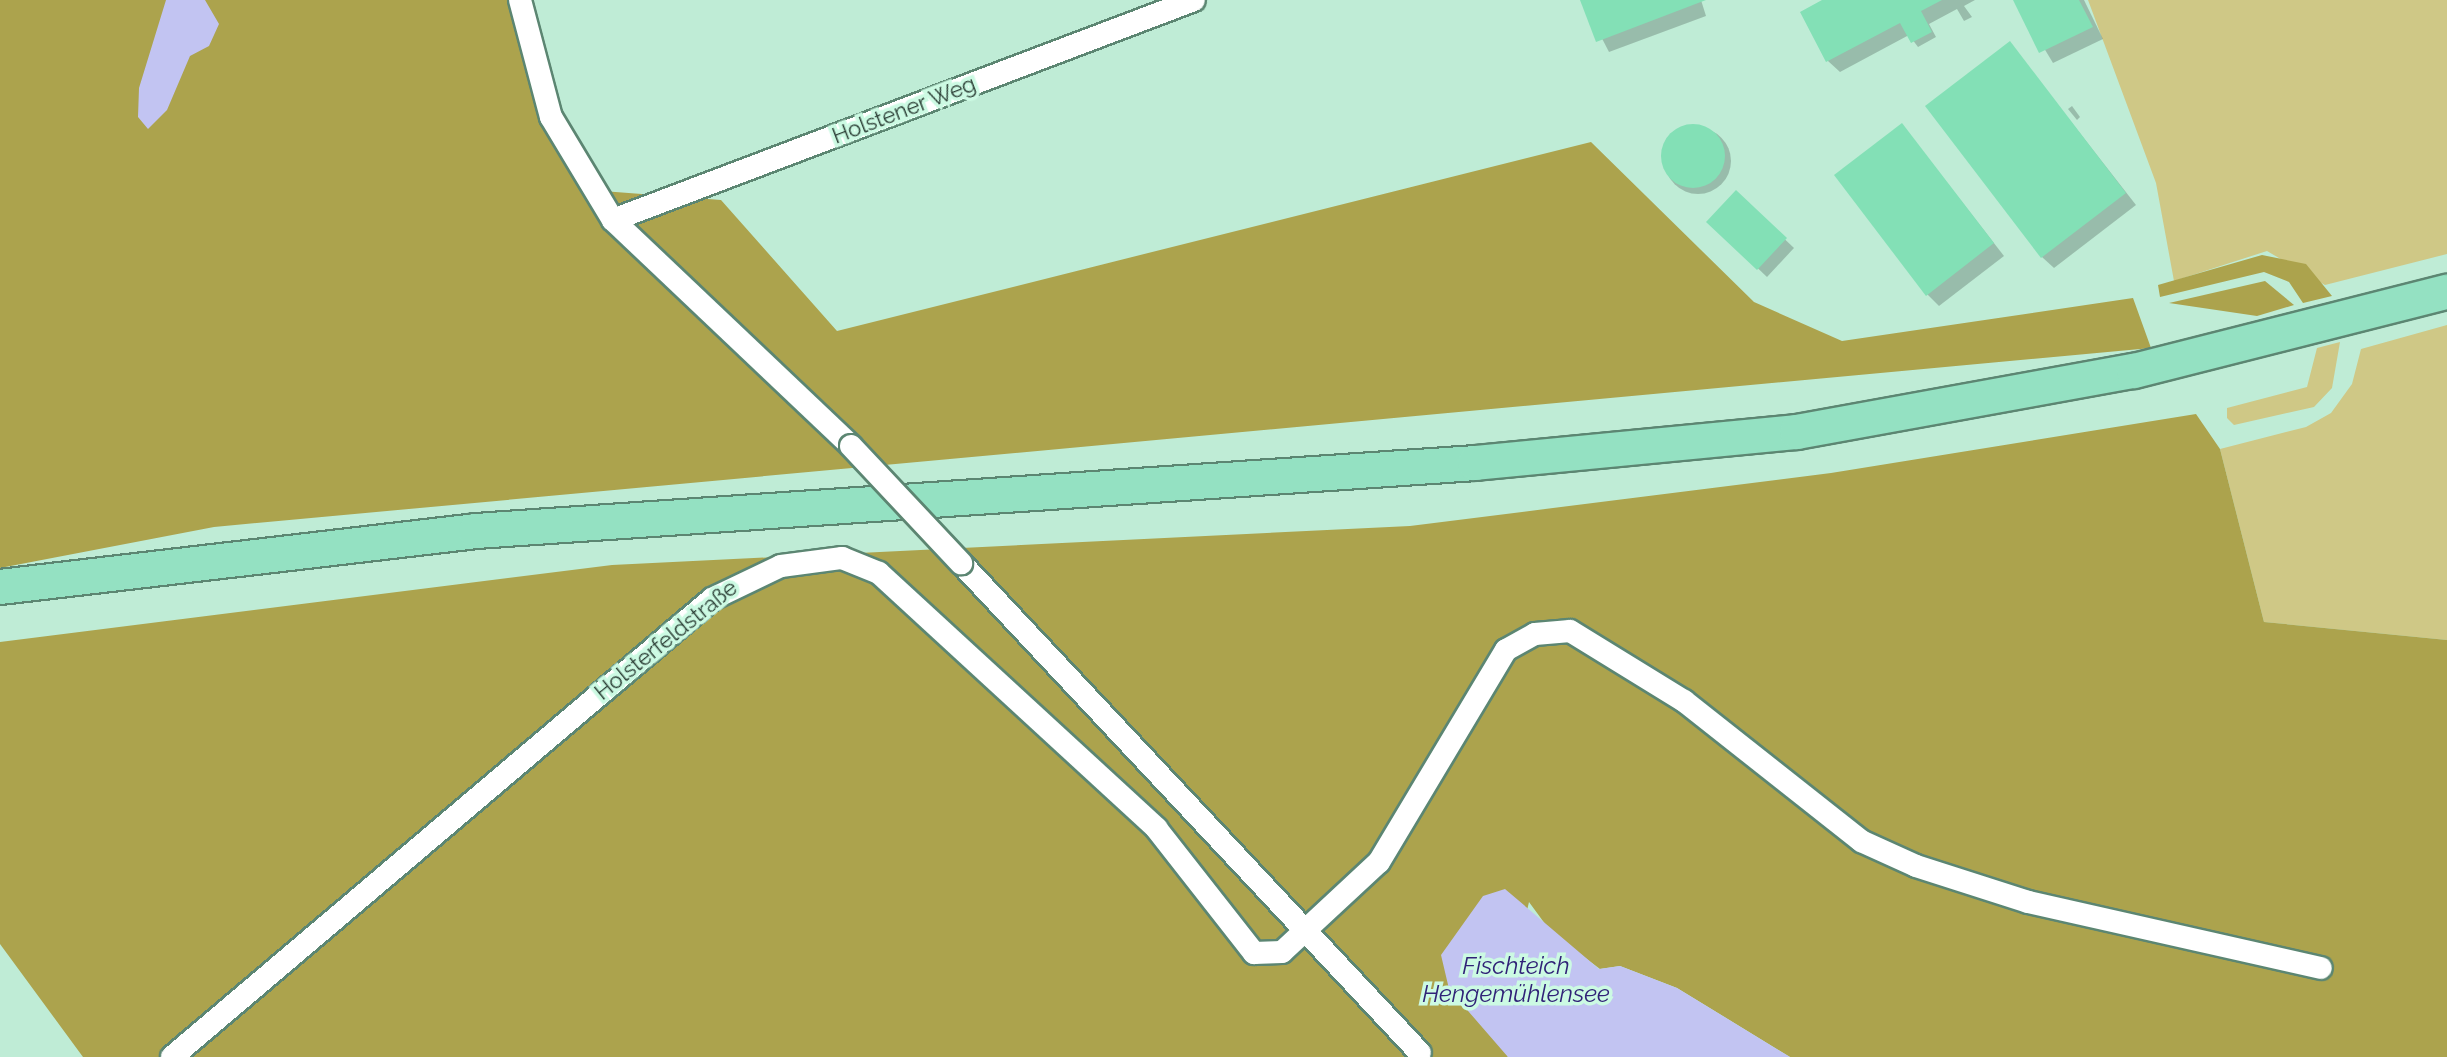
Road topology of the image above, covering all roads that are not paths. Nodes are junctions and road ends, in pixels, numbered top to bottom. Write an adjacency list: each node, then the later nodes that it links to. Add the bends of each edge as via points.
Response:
1 (520, 0): 3 (street, via 551,117)
2 (1194, 0): 3 (street, Holstener Weg)
3 (613, 220): 6 (street, bridge, via 851,446)
4 (2447, 292): 5 (main road, via 2295,334 2011,397 1797,432 1475,463 476,531)
5 (0, 587)
6 (1308, 931): 7 (street, via 1379,862 1506,650 1535,634 1570,631 1684,701 1861,841 1916,866 2028,902); 8 (street); 9 (street, Holsterfeldstraße, via 1282,952 1254,953 1156,828 879,573 842,558 781,566 712,599)
7 (2321, 968)
8 (1420, 1053)
9 (172, 1057)

